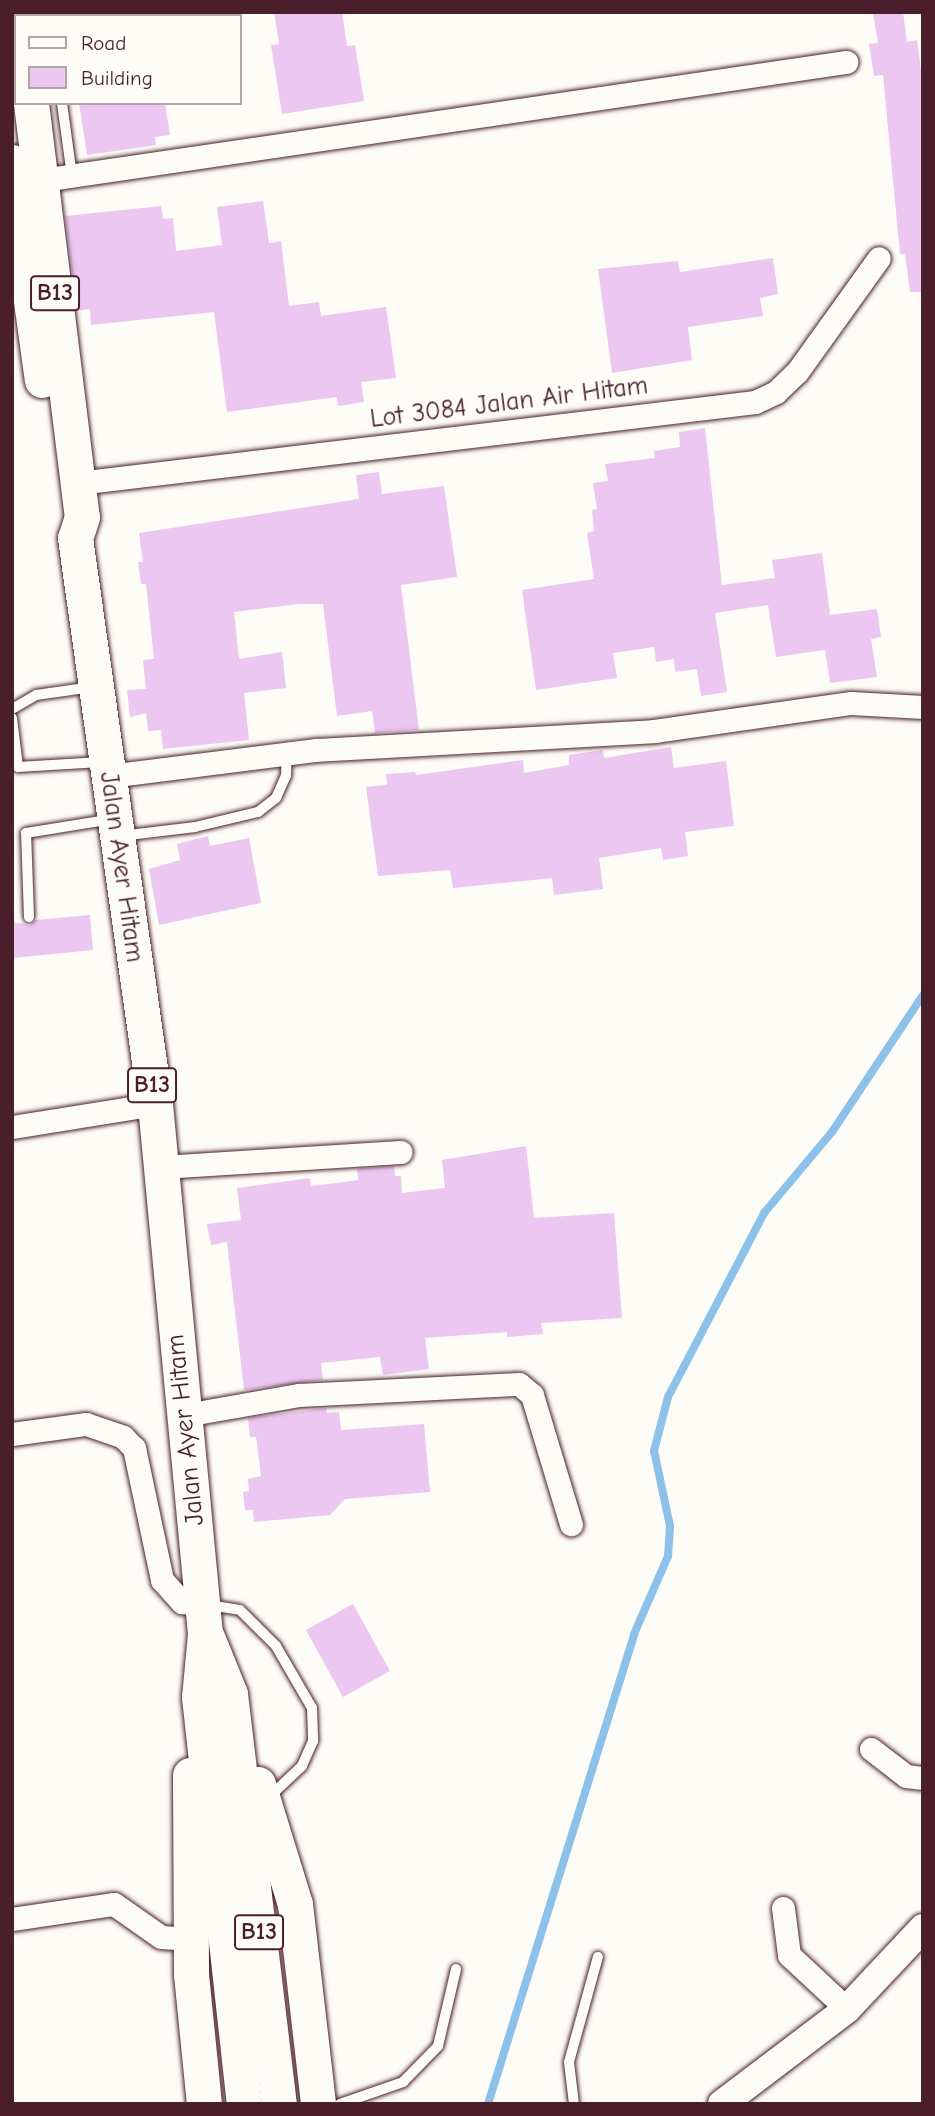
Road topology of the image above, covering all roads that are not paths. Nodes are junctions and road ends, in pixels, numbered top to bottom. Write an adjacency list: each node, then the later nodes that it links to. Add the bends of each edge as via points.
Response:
1 (846, 62): 5 (street)
2 (33, 105): 5 (main road, Jalan Ayer Hitam / B13)
3 (62, 105): 5 (lane)
4 (12, 162): 8 (main road, via 28,318 61,519)
5 (57, 178): 7 (main road, Jalan Ayer Hitam / B13)
6 (879, 258): 7 (street, Lot 3084 Jalan Air Hitam, via 797,372 776,392 755,402)
7 (78, 483): 8 (main road, Jalan Ayer Hitam / B13, via 82,517)
8 (75, 538): 9 (main road, Jalan Ayer Hitam / B13)
9 (96, 686): 11 (lane, via 36,695); 14 (main road, Jalan Ayer Hitam / B13)
10 (923, 706): 13 (street, via 851,703 654,732)
11 (12, 709)
12 (12, 718): 14 (lane, via 18,767)
13 (287, 753): 14 (street); 15 (lane, via 286,776 276,798 258,812 195,827)
14 (108, 769): 15 (main road, Jalan Ayer Hitam / B13)
15 (116, 827): 16 (lane, via 26,833); 17 (main road, Jalan Ayer Hitam / B13)
16 (29, 917)
17 (155, 1104): 18 (street); 20 (main road, Jalan Ayer Hitam / B13)
18 (12, 1127)
19 (401, 1152): 20 (street)
20 (161, 1167): 21 (main road, Jalan Ayer Hitam / B13)
21 (185, 1415): 23 (street, via 299,1395 527,1387); 24 (main road, Jalan Ayer Hitam / B13)
22 (12, 1434): 24 (street, via 86,1424 123,1437 134,1448 162,1580)
23 (571, 1524)
24 (204, 1619): 25 (main road, Jalan Ayer Hitam / B13); 29 (lane, via 240,1610 276,1646 312,1708 313,1741 302,1766)
25 (214, 1695): 27 (main road, Jalan Ayer Hitam / B13); 29 (main road); 33 (main road, via 190,1759)
26 (871, 1749): 28 (street, via 906,1776)
27 (223, 1762): 38 (main road, B13); 39 (main road, B13)
28 (923, 1779)
29 (264, 1802): 40 (main road, via 295,1904)
30 (783, 1908): 36 (street, via 789,1955)
31 (12, 1919): 33 (street, via 114,1904 161,1937)
32 (923, 1928): 36 (street)
33 (191, 1939): 37 (main road)
34 (598, 1957): 42 (lane, via 569,2062)
35 (456, 1969): 41 (lane, via 438,2046 403,2082)
36 (847, 2009): 43 (street)
37 (204, 2104)
38 (244, 2104)
39 (279, 2104)
40 (318, 2104)
41 (340, 2104)
42 (574, 2104)
43 (722, 2104)

